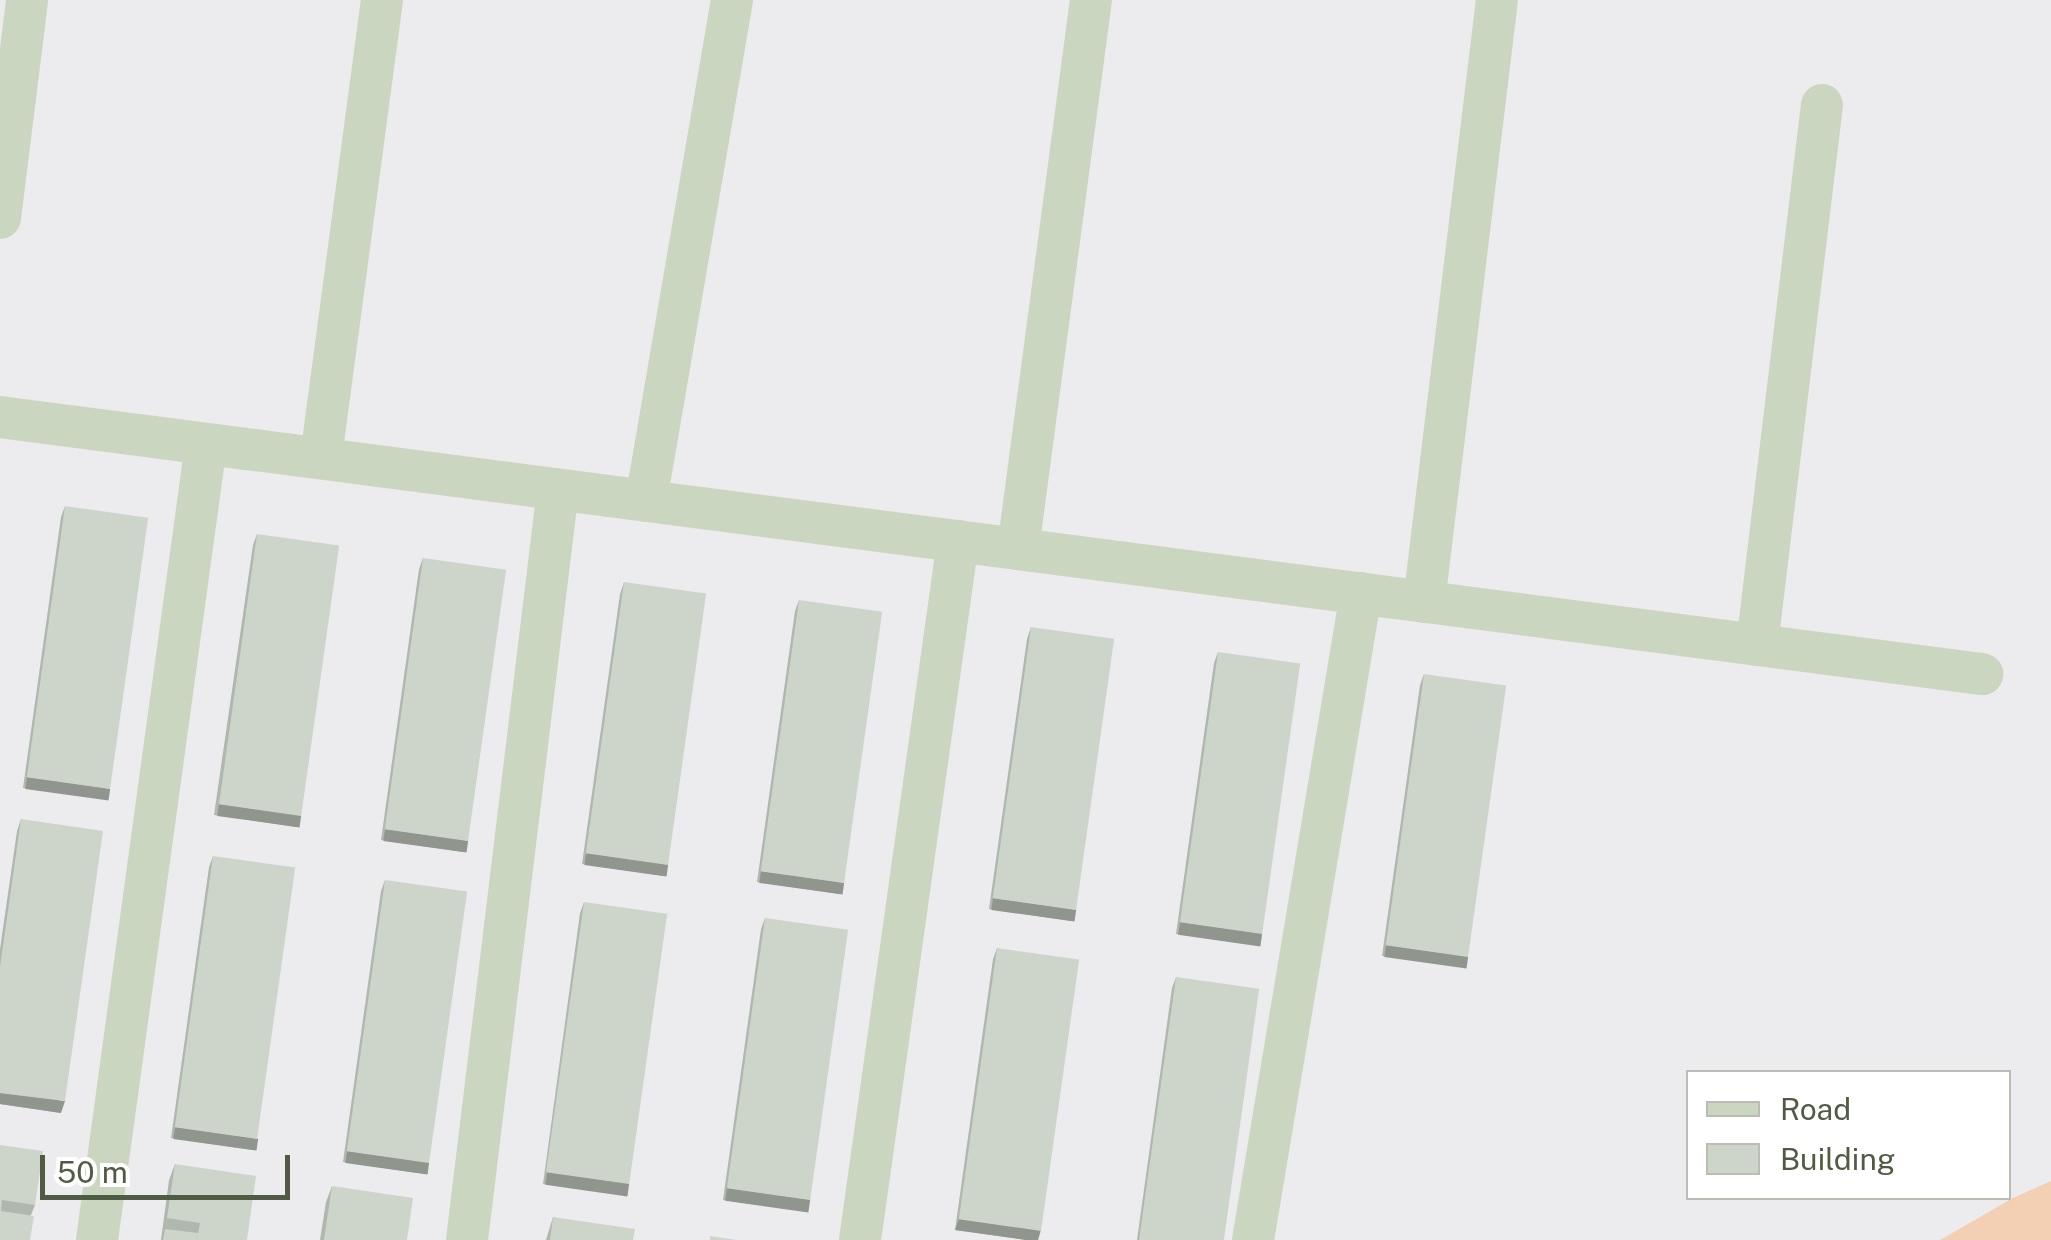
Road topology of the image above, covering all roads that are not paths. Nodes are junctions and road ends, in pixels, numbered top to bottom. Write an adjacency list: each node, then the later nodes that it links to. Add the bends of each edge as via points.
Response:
1 (26, 0): 7 (street)
2 (382, 0): 10 (street)
3 (732, 0): 12 (street)
4 (1091, 0): 14 (street)
5 (1497, 0): 16 (street)
6 (1822, 106): 17 (street)
7 (0, 218)
8 (0, 417): 9 (street)
9 (206, 444): 10 (street); 19 (street)
10 (321, 457): 11 (street)
11 (558, 489): 12 (street); 20 (street)
12 (646, 500): 13 (street)
13 (958, 541): 14 (street); 21 (street)
14 (1018, 549): 15 (street)
15 (1361, 594): 16 (street); 22 (street)
16 (1424, 602): 17 (street)
17 (1757, 645): 18 (street)
18 (1982, 674)
19 (96, 1240)
20 (467, 1240)
21 (860, 1240)
22 (1253, 1240)

